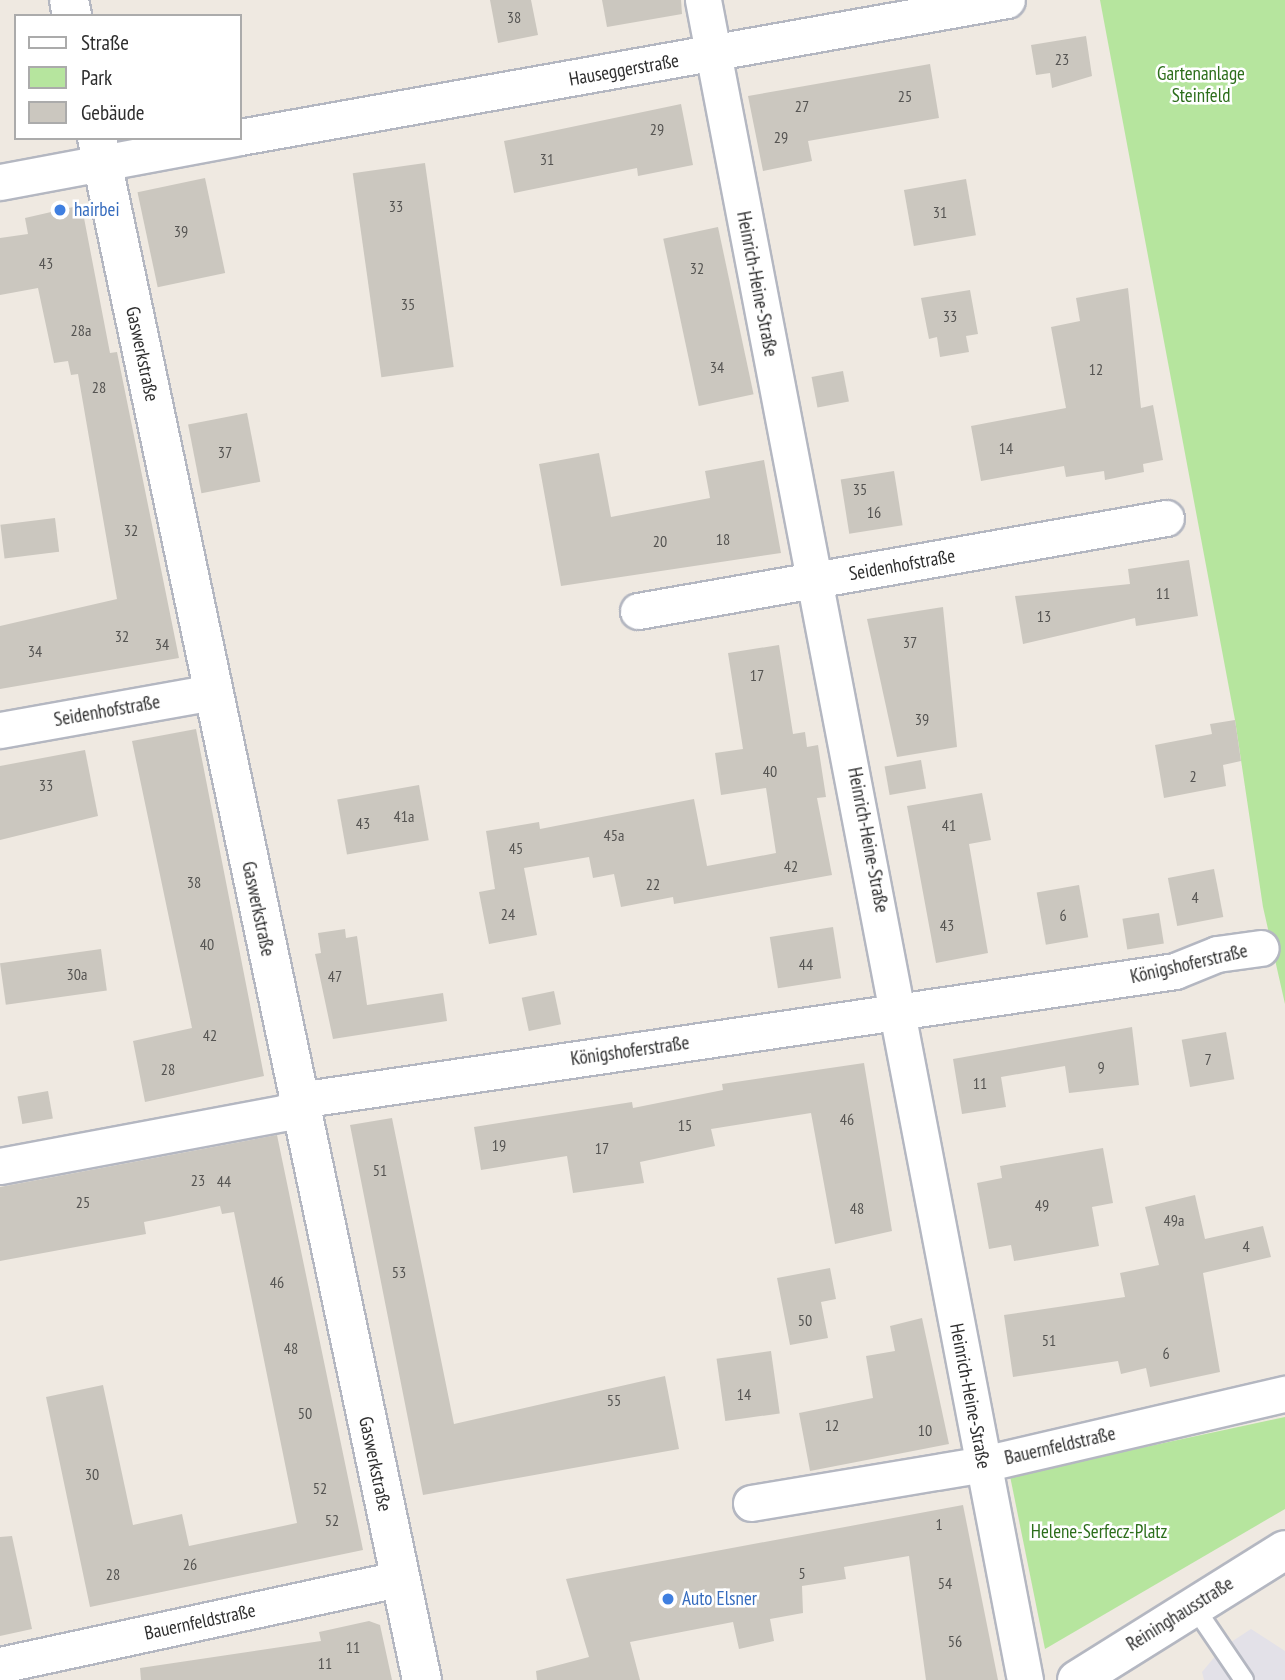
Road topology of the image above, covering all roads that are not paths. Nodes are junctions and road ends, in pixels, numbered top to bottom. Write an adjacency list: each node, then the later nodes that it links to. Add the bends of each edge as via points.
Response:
1 (703, 0): 3 (street, Heinrich-Heine-Straße)
2 (1007, 0): 3 (street, Hauseggerstraße)
3 (711, 53): 4 (street, Hauseggerstraße); 9 (street, Heinrich-Heine-Straße)
4 (242, 137)
5 (215, 140): 6 (street)
6 (100, 152): 7 (street); 11 (street, Gaswerkstraße)
7 (0, 182)
8 (1166, 518): 9 (street, Seidenhofstraße)
9 (817, 580): 10 (street, Seidenhofstraße); 14 (street, Heinrich-Heine-Straße)
10 (638, 611)
11 (213, 692): 12 (street, Seidenhofstraße); 15 (street, Gaswerkstraße)
12 (0, 730)
13 (1261, 948): 14 (street, Königshoferstraße, via 1217,954 1175,971)
14 (901, 1012): 15 (street, Königshoferstraße); 18 (street, Heinrich-Heine-Straße, via 907,1071)
15 (298, 1104): 16 (street, Königshoferstraße, via 283,1113); 21 (street, Gaswerkstraße)
16 (0, 1167)
17 (1285, 1394): 18 (street, Bauernfeldstraße)
18 (983, 1464): 19 (street, Bauernfeldstraße); 25 (street, Heinrich-Heine-Straße)
19 (751, 1503)
20 (1285, 1550): 22 (street, Reininghausstraße)
21 (399, 1579): 23 (street, Bauernfeldstraße); 24 (street, Gaswerkstraße)
22 (1193, 1605): 26 (street, Reininghausstraße); 27 (lane)
23 (0, 1665)
24 (422, 1680)
25 (1025, 1680)
26 (1077, 1680)
27 (1244, 1680)

